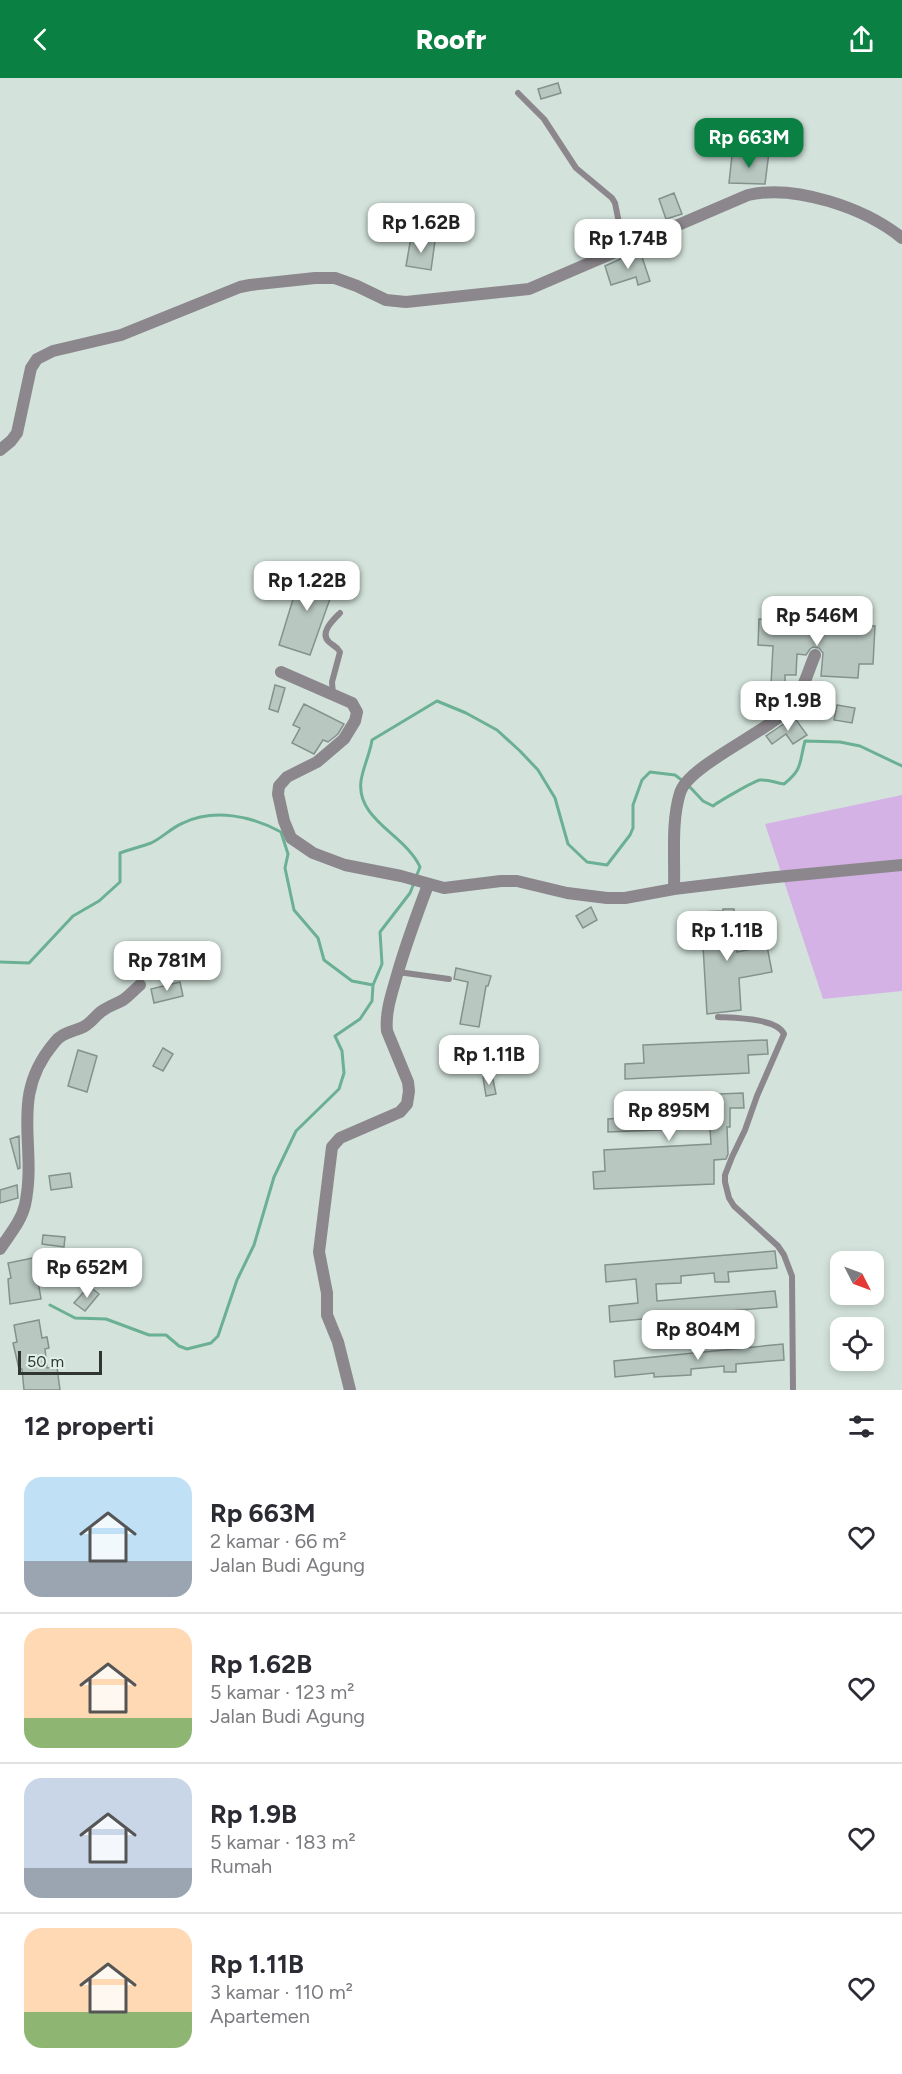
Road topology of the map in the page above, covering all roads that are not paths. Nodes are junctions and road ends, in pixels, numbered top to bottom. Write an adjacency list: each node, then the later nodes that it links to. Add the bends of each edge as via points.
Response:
1 (518, 93): 3 (lane, via 544,119 576,168 612,198)
2 (902, 238): 3 (street, via 869,217 829,201 771,192 748,195)
3 (624, 249): 4 (street, via 529,289 421,301 386,300 335,278 240,287 120,334 53,351 37,359 31,368 17,433)
4 (0, 450)
5 (340, 613): 8 (lane, via 325,634 326,640 340,652)
6 (815, 655): 11 (street, via 792,705 689,779 680,790)
7 (281, 672): 8 (street)
8 (333, 694): 10 (street, via 355,706 355,721 327,755 287,777 279,786 287,832 313,853 345,865)
9 (902, 865): 11 (street)
10 (424, 883): 11 (street, via 452,889 517,881 607,898 632,898); 12 (street)
11 (674, 889)
12 (398, 972): 13 (lane); 17 (street, via 386,1027 408,1082 407,1104 396,1115 337,1141 332,1147 326,1185 320,1260 327,1315)
13 (449, 979)
14 (140, 985): 16 (street, via 90,1023 57,1039 35,1074 27,1104 29,1174 25,1207)
15 (718, 1017): 18 (lane, via 766,1023 779,1027 784,1034 725,1182 734,1206 778,1246 792,1276)
16 (0, 1249)
17 (350, 1390)
18 (793, 1390)

